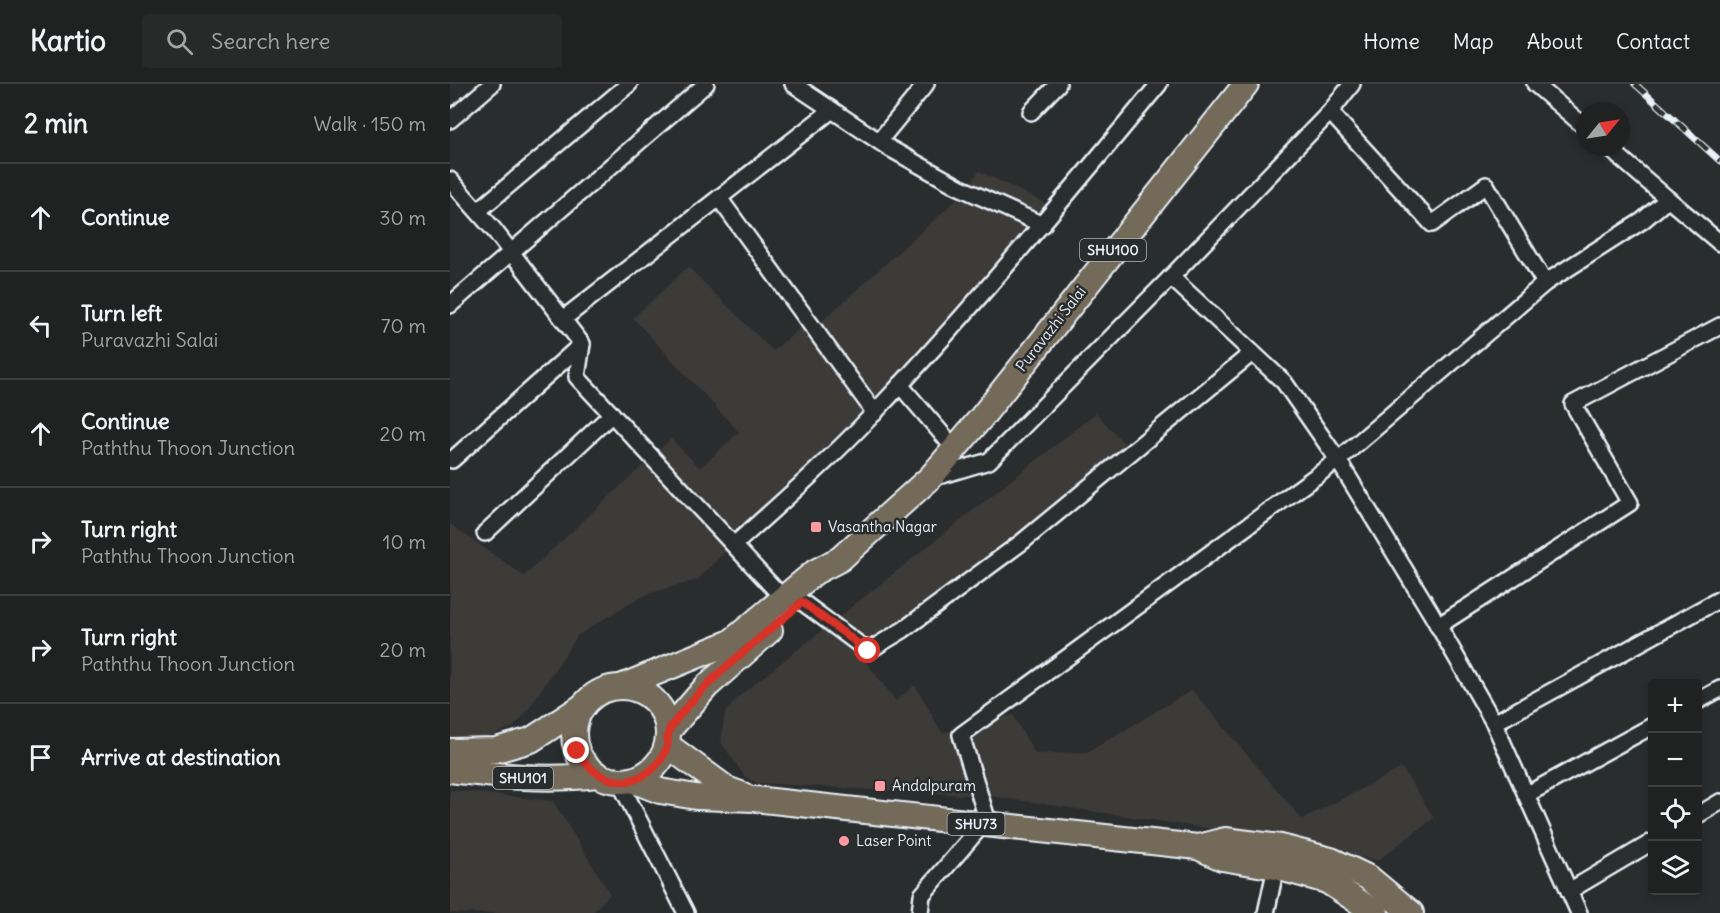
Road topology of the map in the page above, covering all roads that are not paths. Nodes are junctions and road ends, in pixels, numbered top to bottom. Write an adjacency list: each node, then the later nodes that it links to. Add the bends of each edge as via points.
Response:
1 (492, 84): 15 (street)
2 (629, 84): 21 (street)
3 (706, 84): 24 (street)
4 (926, 84): 16 (street)
5 (1058, 84): 12 (street)
6 (1159, 84): 22 (street)
7 (1246, 84): 35 (main road, Puravazhi Salai / SHU100)
8 (1352, 84): 13 (street)
9 (1535, 84): 14 (street)
10 (798, 85): 11 (street)
11 (832, 110): 16 (street); 19 (street)
12 (1031, 112)
13 (1330, 112): 25 (street); 26 (street, via 1432,224 1486,185)
14 (1576, 119)
15 (450, 120)
16 (879, 141): 22 (street, via 959,187)
17 (1618, 156): 20 (street)
18 (451, 182): 21 (street)
19 (719, 198): 28 (street); 33 (street)
20 (1668, 199): 23 (street); 26 (street, via 1642,221)
21 (478, 211): 24 (street)
22 (1043, 225): 32 (street)
23 (1720, 243)
24 (511, 252): 27 (street); 28 (street)
25 (1171, 278): 31 (street); 38 (street, via 989,461)
26 (1545, 283): 37 (street)
27 (450, 305)
28 (563, 319): 30 (street)
29 (1720, 326): 43 (street, via 1573,404 1630,503)
30 (582, 344): 34 (street, via 577,377); 36 (street)
31 (1252, 353): 37 (street, via 1284,382); 42 (street, via 1022,542 903,630 868,651)
32 (900, 385): 33 (street); 35 (street)
33 (875, 413): 40 (street)
34 (612, 414): 39 (street); 40 (street)
35 (955, 449): 38 (main road, Puravazhi Salai / SHU100)
36 (452, 460)
37 (1338, 460): 43 (street); 58 (street, via 961,735)
38 (930, 478): 42 (main road, Puravazhi Salai / SHU100, via 840,559 815,572)
39 (485, 533)
40 (734, 545): 42 (street)
41 (1720, 599): 48 (street)
42 (793, 601): 44 (main road, Puravazhi Salai / SHU100, via 731,642); 50 (main road, Puravazhi Salai / SHU100, via 714,680)
43 (1438, 626): 48 (street)
44 (623, 686): 47 (main road, SHU101, via 594,695); 50 (main road, via 649,695 659,705 666,717)
45 (1720, 689): 46 (street)
46 (1702, 699)
47 (583, 706): 51 (main road, SHU101, via 531,740 496,750); 53 (main road, via 576,720 577,751 585,764)
48 (1494, 723): 54 (street)
49 (1648, 729): 54 (street)
50 (668, 738): 53 (main road, SHU101, via 663,757 645,775); 55 (main road, SHU73, via 727,789)
51 (450, 751)
52 (450, 770): 53 (main road, SHU101, via 515,778)
53 (616, 779): 55 (main road, SHU73, via 696,797); 62 (street)
54 (1526, 795): 61 (street)
55 (754, 799): 58 (main road, SHU73)
56 (1720, 802): 57 (street)
57 (1702, 813)
58 (986, 825): 60 (main road, SHU73, via 1198,847 1225,840); 63 (street, via 922,895)
59 (1648, 845): 61 (street)
60 (1279, 857): 64 (street); 65 (main road, SHU73, via 1327,881); 66 (main road, SHU73, via 1331,860 1369,878)
61 (1569, 891): 67 (street)
62 (686, 913)
63 (920, 913)
64 (1266, 913)
65 (1376, 913)
66 (1411, 913)
67 (1579, 913)

